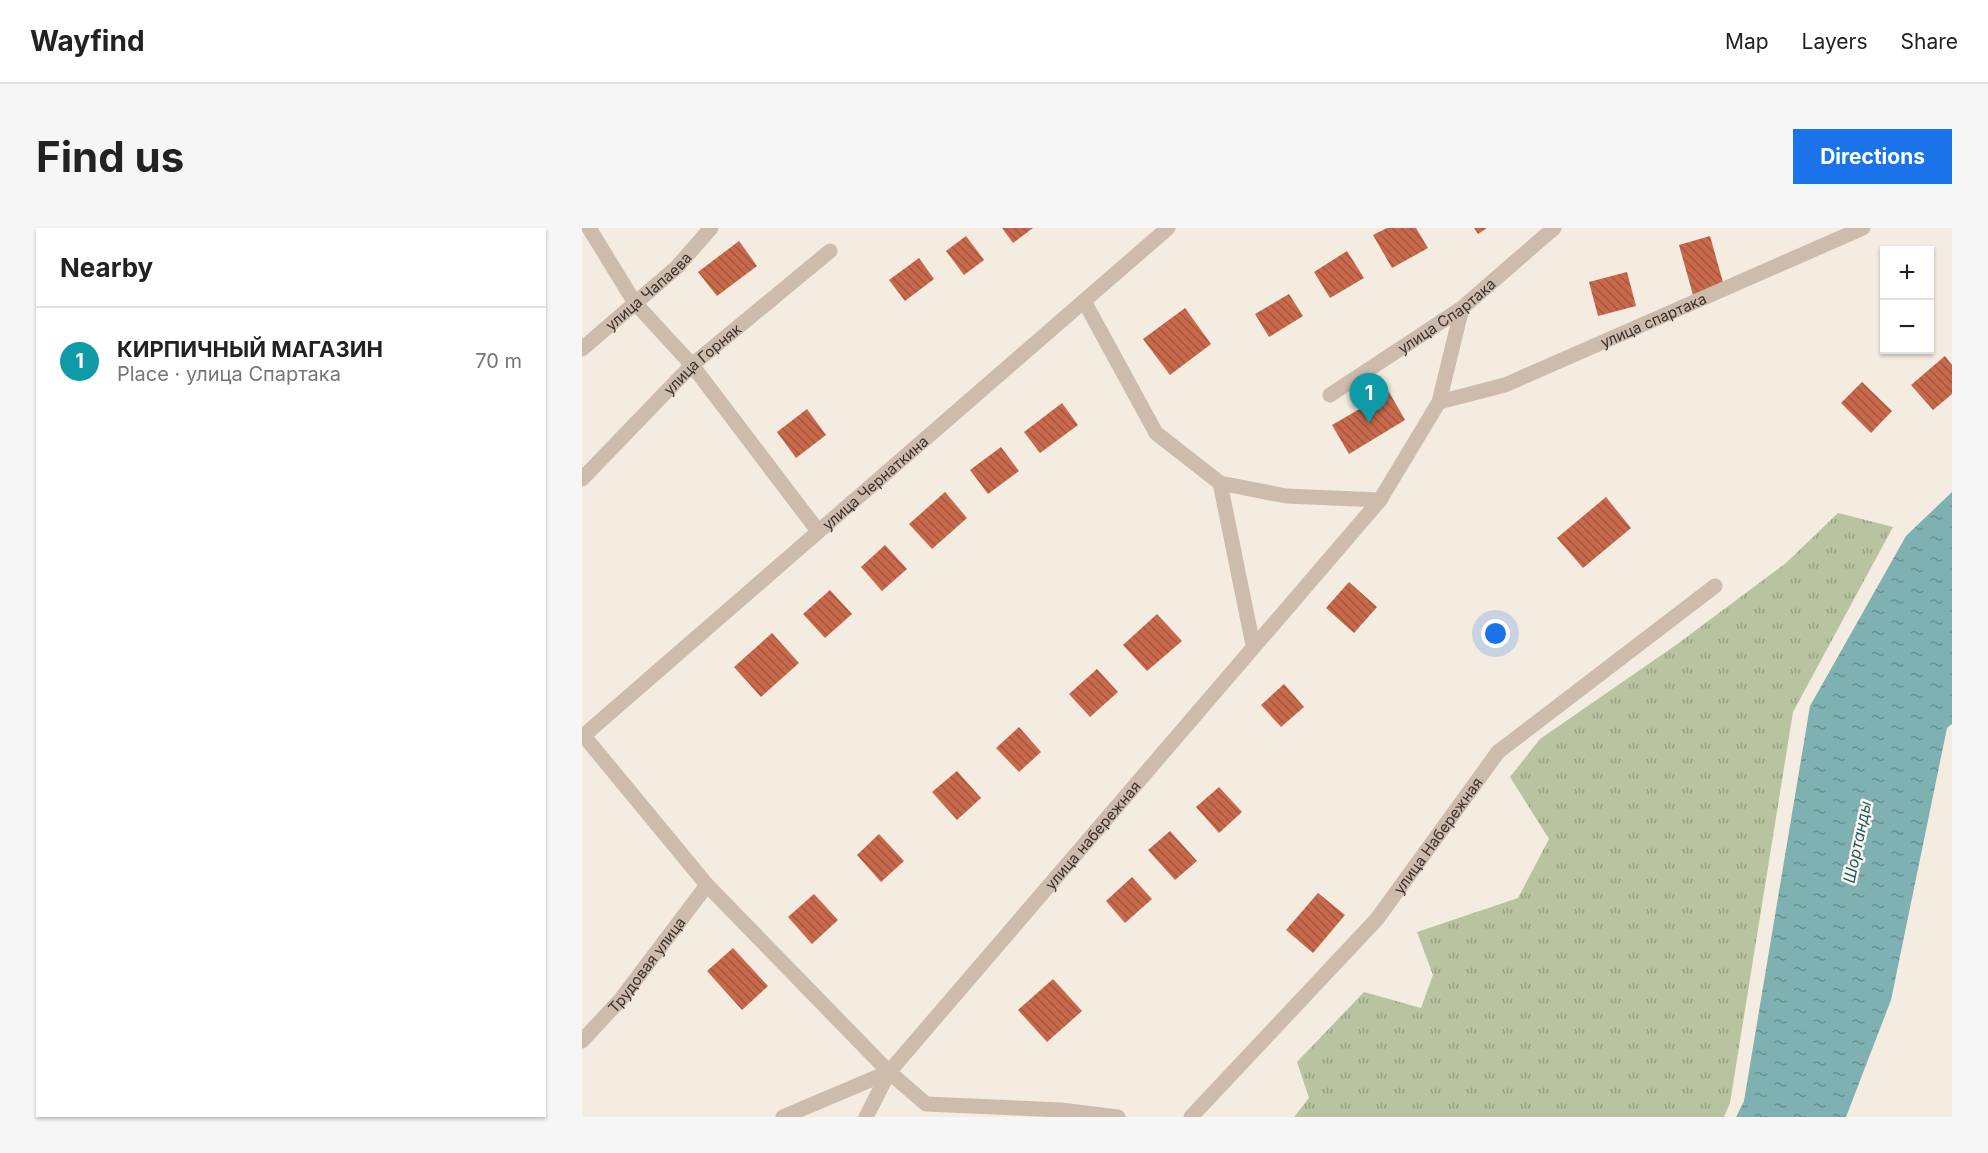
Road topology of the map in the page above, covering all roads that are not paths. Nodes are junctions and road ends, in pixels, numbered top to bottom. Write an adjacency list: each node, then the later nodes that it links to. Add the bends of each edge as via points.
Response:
1 (589, 228): 8 (street)
2 (711, 228): 8 (street, улица Чапаева, via 677,267)
3 (1168, 228): 7 (street, улица Чернаткина)
4 (1554, 228): 9 (street, улица Спартака)
5 (1863, 228): 13 (street, улица спартака, via 1505,385)
6 (830, 251): 11 (street, улица Горняк)
7 (1084, 301): 15 (street, via 1156,433); 17 (street, улица Чернаткина)
8 (635, 303): 10 (street, улица Чапаева); 11 (street)
9 (1462, 308): 12 (street, улица Спартака); 13 (street, улица набережная)
10 (582, 349)
11 (692, 365): 14 (street, улица Горняк); 17 (street)
12 (1330, 394)
13 (1439, 402): 16 (street, улица набережная)
14 (582, 479)
15 (1220, 483): 16 (street, via 1286,496); 19 (street)
16 (1380, 500): 19 (street, улица набережная)
17 (818, 531): 20 (street, улица Чернаткина)
18 (1715, 586): 27 (street, улица Набережная, via 1498,752 1377,919)
19 (1253, 645): 23 (street, улица набережная)
20 (583, 736): 21 (street)
21 (707, 885): 22 (street, Трудовая улица, via 621,999); 23 (street)
22 (582, 1041)
23 (889, 1072): 24 (street); 25 (street); 26 (street, via 926,1104 1061,1110)
24 (783, 1117)
25 (866, 1117)
26 (1118, 1117)
27 (1191, 1117)

